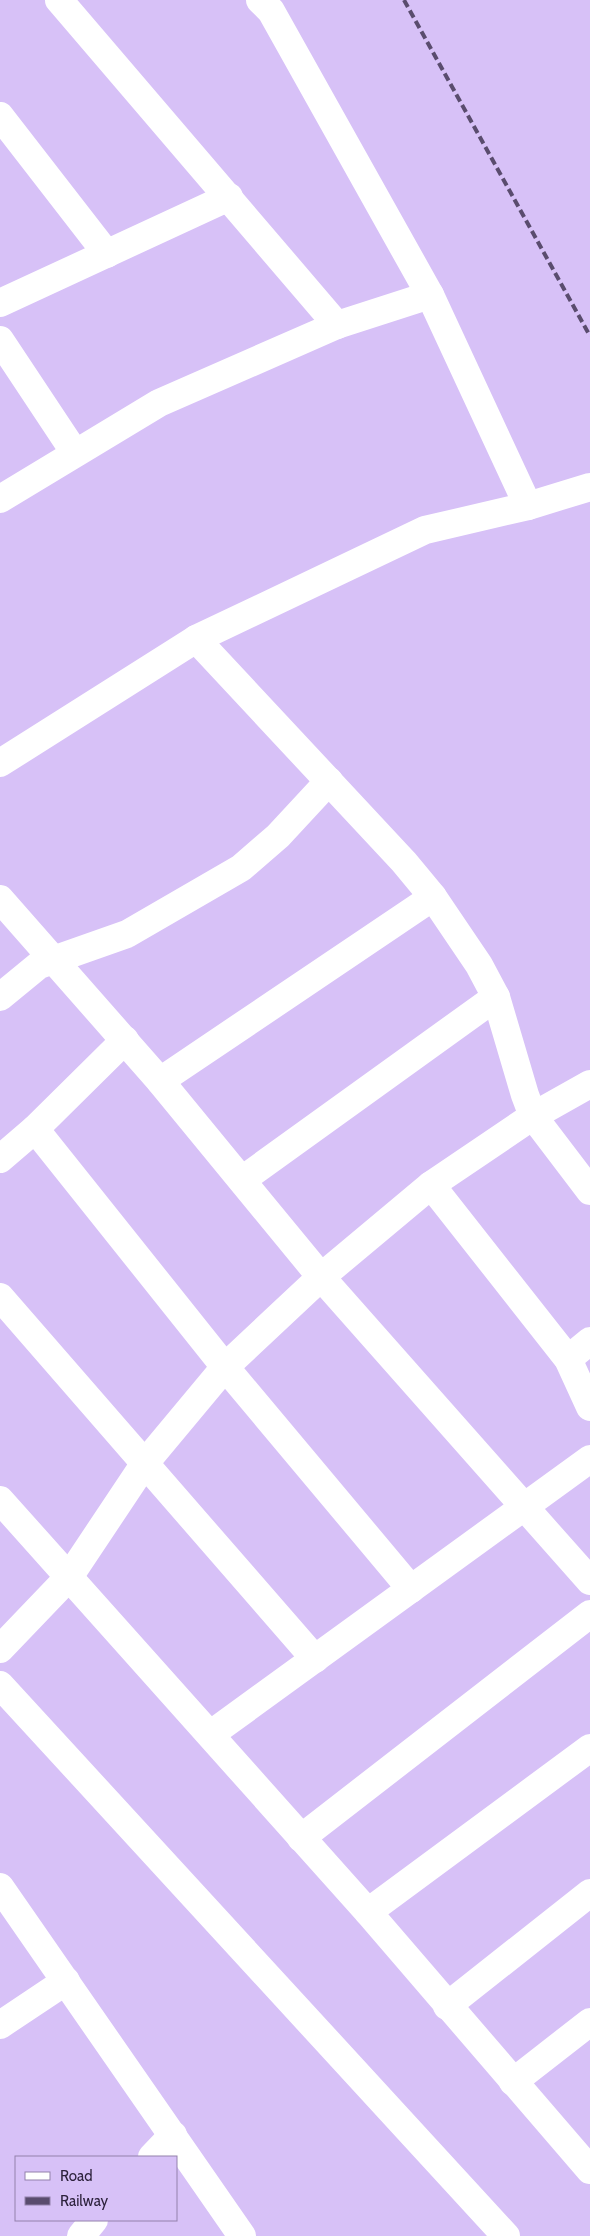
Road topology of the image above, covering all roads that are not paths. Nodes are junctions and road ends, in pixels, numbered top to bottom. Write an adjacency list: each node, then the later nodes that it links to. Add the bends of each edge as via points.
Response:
1 (59, 0): 4 (street)
2 (260, 0): 6 (street, via 272,11)
3 (0, 116): 5 (street)
4 (229, 196): 5 (street); 8 (street)
5 (107, 254): 7 (street)
6 (430, 295): 8 (street); 13 (street)
7 (0, 303)
8 (337, 325): 10 (street, via 159,403)
9 (0, 340): 10 (street)
10 (76, 453): 12 (street)
11 (590, 487): 13 (street)
12 (0, 499)
13 (528, 506): 14 (street, via 424,530)
14 (196, 639): 15 (street); 16 (street)
15 (0, 763)
16 (329, 781): 17 (street); 19 (street, via 278,836 241,868 126,934)
17 (433, 897): 21 (street, via 479,965); 23 (street)
18 (0, 899): 19 (street)
19 (52, 959): 20 (street, via 26,974); 22 (street)
20 (0, 997)
21 (496, 997): 25 (street); 28 (street)
22 (125, 1040): 23 (street); 26 (street)
23 (160, 1081): 28 (street)
24 (590, 1084): 25 (street)
25 (533, 1116): 29 (street); 30 (street)
26 (35, 1129): 27 (street); 35 (street)
27 (0, 1159)
28 (242, 1180): 31 (street)
29 (431, 1184): 31 (street); 34 (street)
30 (590, 1191)
31 (321, 1277): 35 (street); 40 (street)
32 (0, 1297): 38 (street)
33 (590, 1341): 34 (street)
34 (568, 1359): 36 (street)
35 (225, 1367): 38 (street); 43 (street)
36 (590, 1407)
37 (590, 1459): 40 (street)
38 (145, 1463): 41 (street); 46 (street)
39 (0, 1500): 41 (street)
40 (524, 1508): 42 (street); 43 (street)
41 (69, 1577): 45 (street); 48 (street)
42 (590, 1582)
43 (411, 1589): 46 (street)
44 (590, 1614): 50 (street)
45 (0, 1649)
46 (314, 1659): 48 (street)
47 (0, 1686): 65 (street)
48 (211, 1734): 50 (street)
49 (590, 1748): 53 (street)
50 (301, 1838): 53 (street)
51 (0, 1887): 54 (street)
52 (590, 1893): 55 (street)
53 (368, 1912): 55 (street)
54 (66, 1981): 57 (street); 59 (street)
55 (447, 2006): 58 (street)
56 (590, 2022): 58 (street)
57 (0, 2025)
58 (513, 2082): 61 (street)
59 (173, 2136): 60 (street); 64 (street)
60 (153, 2156)
61 (587, 2162)
62 (93, 2221): 63 (street)
63 (81, 2236)
64 (242, 2236)
65 (506, 2236)

